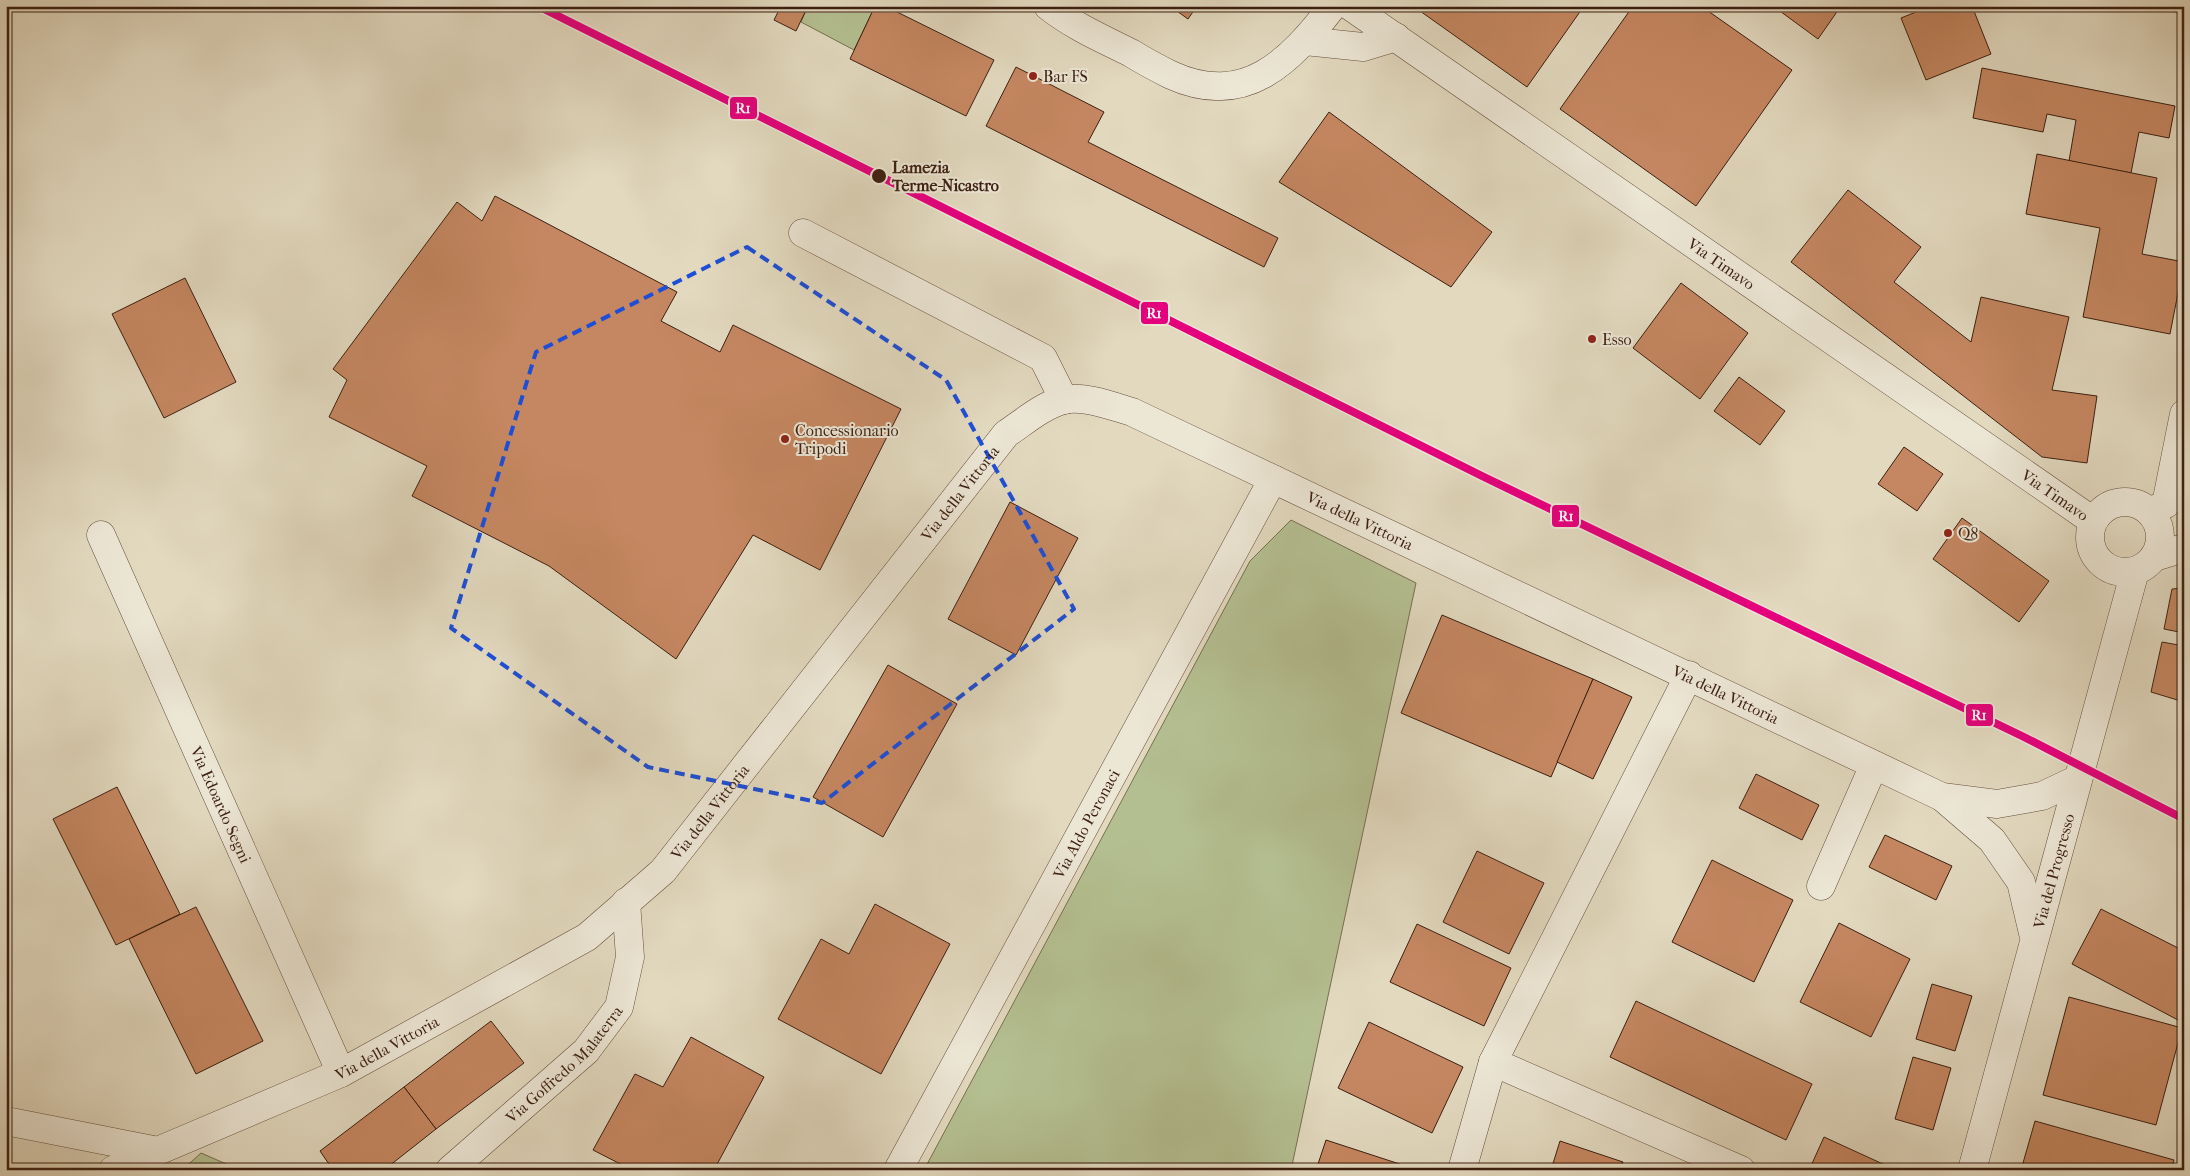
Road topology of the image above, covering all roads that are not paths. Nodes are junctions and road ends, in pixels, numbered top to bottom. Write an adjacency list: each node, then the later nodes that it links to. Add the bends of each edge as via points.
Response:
1 (1048, 6): 6 (street, via 1065,19 1173,76 1211,86 1233,85 1254,79 1278,67)
2 (1333, 6): 6 (street)
3 (1350, 6): 5 (street, Via Timavo)
4 (1374, 6): 5 (street)
5 (1391, 34): 6 (street, via 1362,47); 12 (street, Via Timavo)
6 (1305, 41)
7 (803, 233): 8 (street, via 1043,358)
8 (1064, 400): 10 (street, Via della Vittoria, via 1088,400 1132,412); 21 (street, Via della Vittoria, via 1043,409 1006,434 663,871)
9 (2184, 414): 11 (street, via 2166,504)
10 (1273, 479): 16 (street, Via della Vittoria); 29 (street, Via Aldo Peronaci)
11 (2150, 512): 12 (street, via 2141,505 2119,502 2109,505); 15 (street, via 2158,522 2160,546)
12 (2093, 521): 15 (street, via 2090,543 2100,562 2110,570 2122,572)
13 (101, 535): 24 (street, Via Edoardo Segni)
14 (2184, 548): 15 (street)
15 (2144, 564): 18 (street, Via del Progresso)
16 (1689, 675): 17 (street, Via della Vittoria); 23 (street)
17 (1874, 765): 19 (street, Via della Vittoria); 20 (street)
18 (2078, 779): 19 (street, Via della Vittoria, via 2042,796 1997,804); 22 (street, Via del Progresso)
19 (1942, 797): 22 (street, Via della Vittoria, via 1992,840 2021,882)
20 (1821, 886)
21 (626, 902): 24 (street, Via della Vittoria, via 587,936); 28 (street, Via Goffredo Malaterra, via 630,957 620,1007 586,1051)
22 (2034, 937): 32 (street, Via del Progresso)
23 (1493, 1062): 30 (street); 31 (street)
24 (341, 1073): 26 (street, Via della Vittoria)
25 (6, 1121): 26 (street)
26 (158, 1151): 27 (street, Via della Vittoria)
27 (113, 1170)
28 (450, 1170)
29 (898, 1170)
30 (1462, 1170)
31 (1741, 1170)
32 (1972, 1170)

